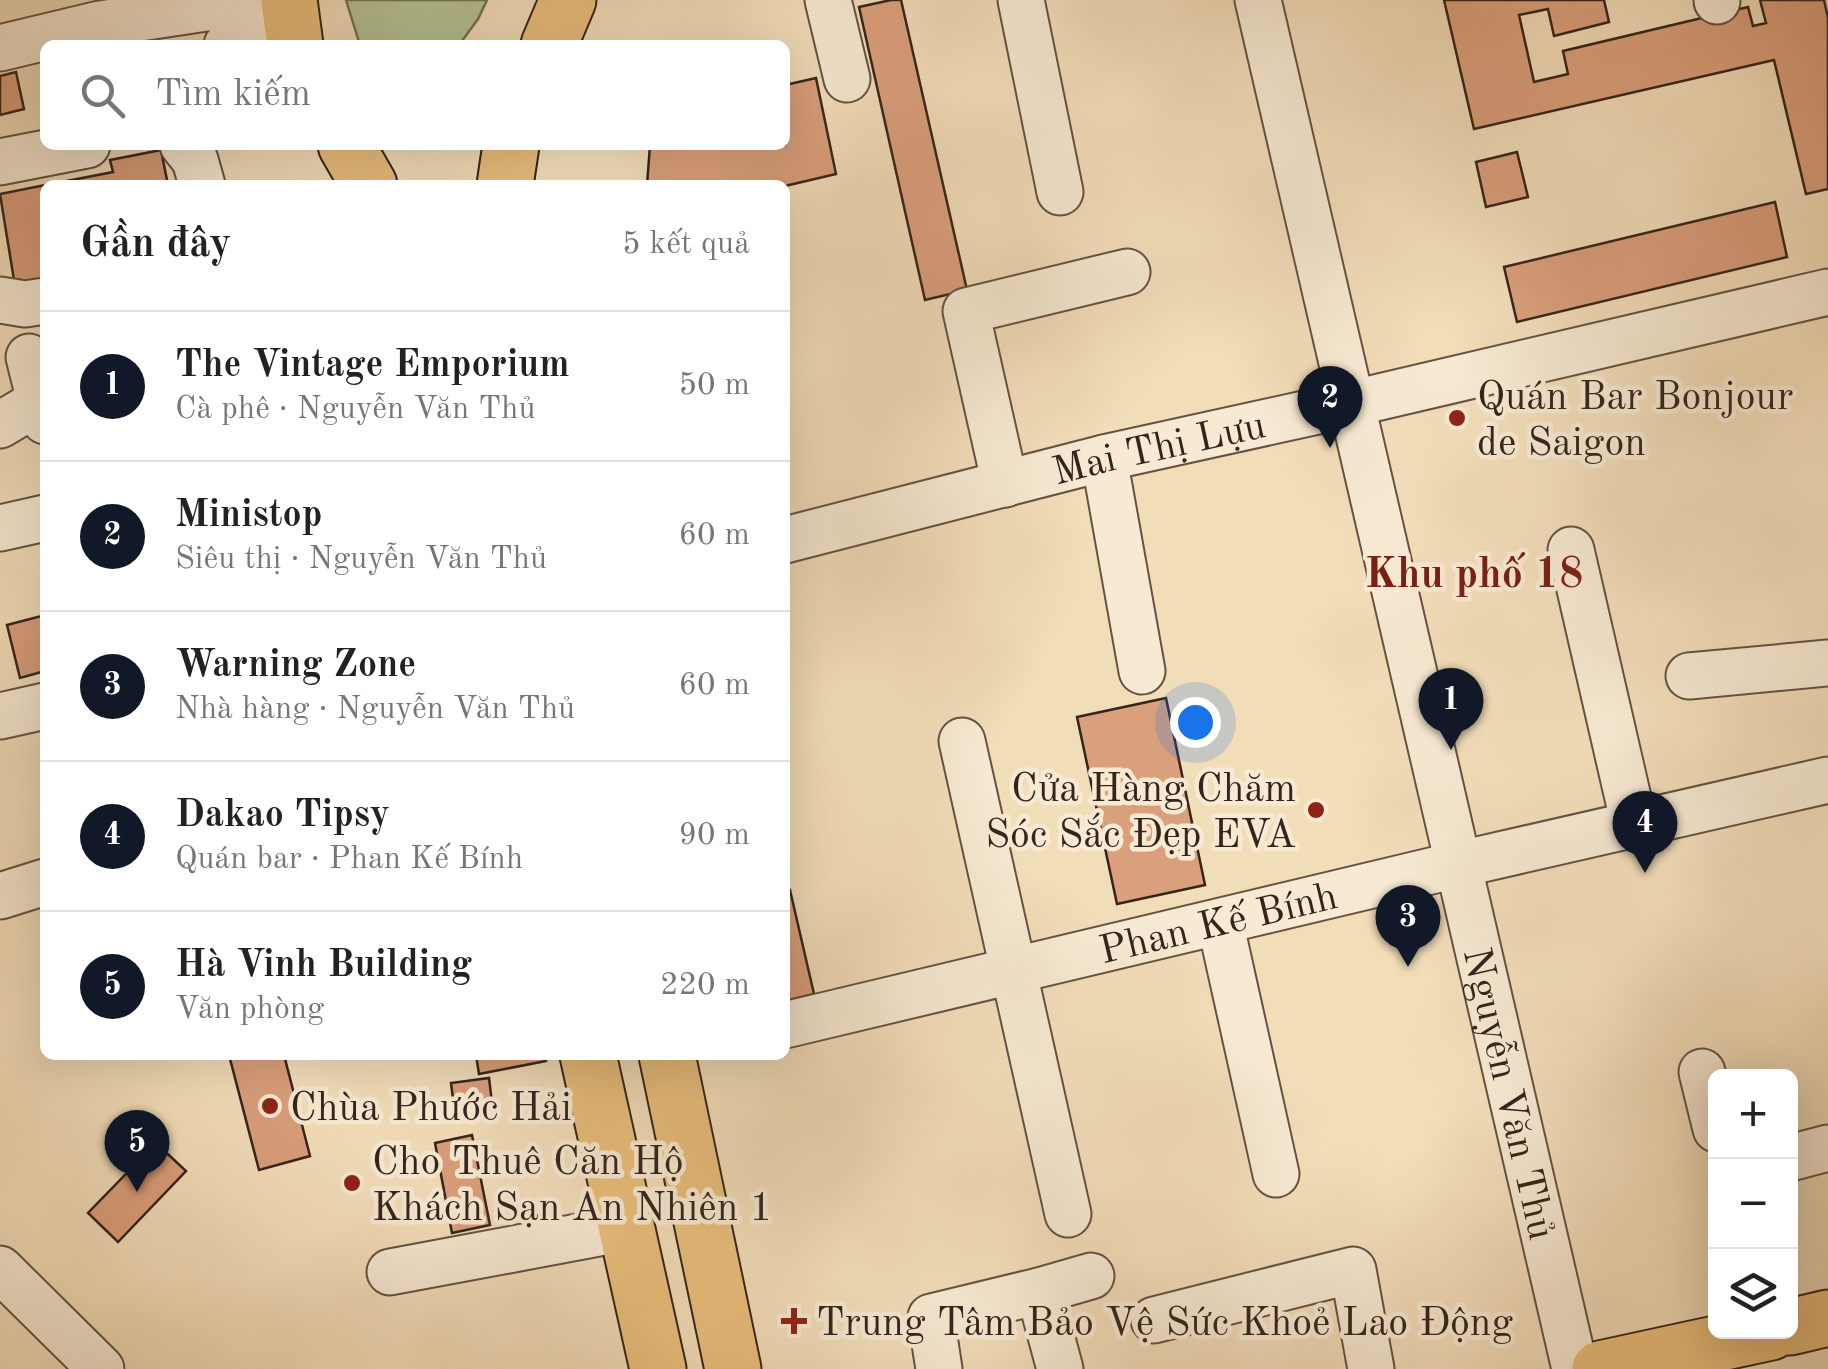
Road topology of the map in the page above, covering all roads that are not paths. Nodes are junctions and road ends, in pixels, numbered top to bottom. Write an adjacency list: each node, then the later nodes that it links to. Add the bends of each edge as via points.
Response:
1 (260, 0): 7 (street)
2 (287, 0): 8 (street); 9 (main road)
3 (568, 0): 10 (main road)
4 (828, 0): 12 (street)
5 (1021, 0): 21 (street)
6 (1258, 0): 27 (street, Nguyễn Văn Thủ)
7 (96, 12): 11 (street)
8 (235, 40)
9 (295, 40)
10 (552, 40)
11 (0, 48)
12 (847, 79)
13 (61, 150): 17 (street)
14 (187, 150): 18 (street)
15 (349, 150): 19 (main road)
16 (510, 150): 20 (main road)
17 (0, 162)
18 (200, 180)
19 (366, 180)
20 (506, 180)
21 (1060, 192)
22 (1127, 272): 30 (street, via 966,312)
23 (1828, 292): 27 (street, Mai Thị Lựu)
24 (0, 300): 25 (street)
25 (40, 301)
26 (39, 394): 28 (street)
27 (1354, 404): 29 (street, Mai Thị Lựu); 41 (street, Nguyễn Văn Thủ)
28 (0, 425)
29 (1104, 458): 30 (street, Mai Thị Lựu); 36 (street)
30 (1006, 484): 33 (street, Mai Thị Lựu)
31 (40, 519): 32 (street)
32 (0, 528)
33 (790, 539)
34 (1571, 550): 40 (street)
35 (1828, 663): 37 (street)
36 (1142, 671)
37 (1690, 676)
38 (962, 741): 45 (street)
39 (1828, 780): 40 (street, Phan Kế Bính)
40 (1634, 824): 41 (street, Phan Kế Bính)
41 (1456, 865): 44 (street, Phan Kế Bính); 70 (street, Nguyễn Văn Thủ)
42 (40, 884): 43 (street)
43 (0, 896)
44 (1220, 922): 45 (street, Phan Kế Bính); 53 (street)
45 (1015, 971): 46 (street, Phan Kế Bính); 54 (street)
46 (790, 1024)
47 (589, 1060): 55 (main road)
48 (668, 1060): 66 (main road)
49 (1702, 1072): 50 (street)
50 (1708, 1097)
51 (1828, 1148): 52 (street)
52 (1798, 1156)
53 (1276, 1174)
54 (1068, 1214)
55 (626, 1228): 57 (street); 65 (main road)
56 (0, 1269): 64 (street)
57 (390, 1272)
58 (1091, 1276): 59 (street)
59 (1039, 1291): 67 (street, via 931,1317); 68 (street)
60 (1828, 1318): 62 (main road)
61 (1154, 1320): 69 (street, via 1353,1270)
62 (1798, 1325)
63 (1736, 1339): 71 (main road)
64 (101, 1369)
65 (658, 1369)
66 (733, 1369)
67 (939, 1369)
68 (1060, 1369)
69 (1371, 1369)
70 (1575, 1369)
71 (1600, 1369)

